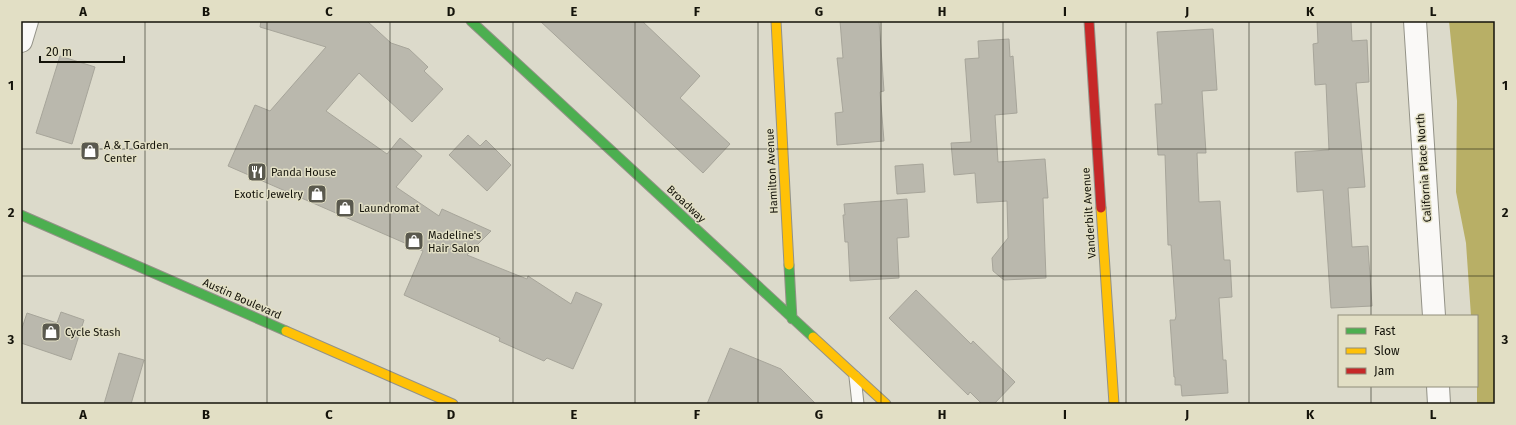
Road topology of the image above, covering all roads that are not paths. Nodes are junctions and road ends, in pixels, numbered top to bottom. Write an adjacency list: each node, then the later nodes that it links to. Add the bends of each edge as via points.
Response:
1 (27, 21): 6 (street)
2 (471, 21): 9 (street, Broadway)
3 (776, 21): 9 (street, Hamilton Avenue)
4 (1089, 21): 15 (street, Vanderbilt Avenue)
5 (1415, 21): 8 (street, California Place North)
6 (21, 41)
7 (21, 215): 12 (street, Austin Boulevard)
8 (1434, 315)
9 (792, 319): 10 (street, Broadway)
10 (854, 375): 13 (lane); 14 (street, Broadway)
11 (1438, 387): 16 (street)
12 (453, 404)
13 (858, 404)
14 (886, 404)
15 (1114, 404)
16 (1439, 404)

